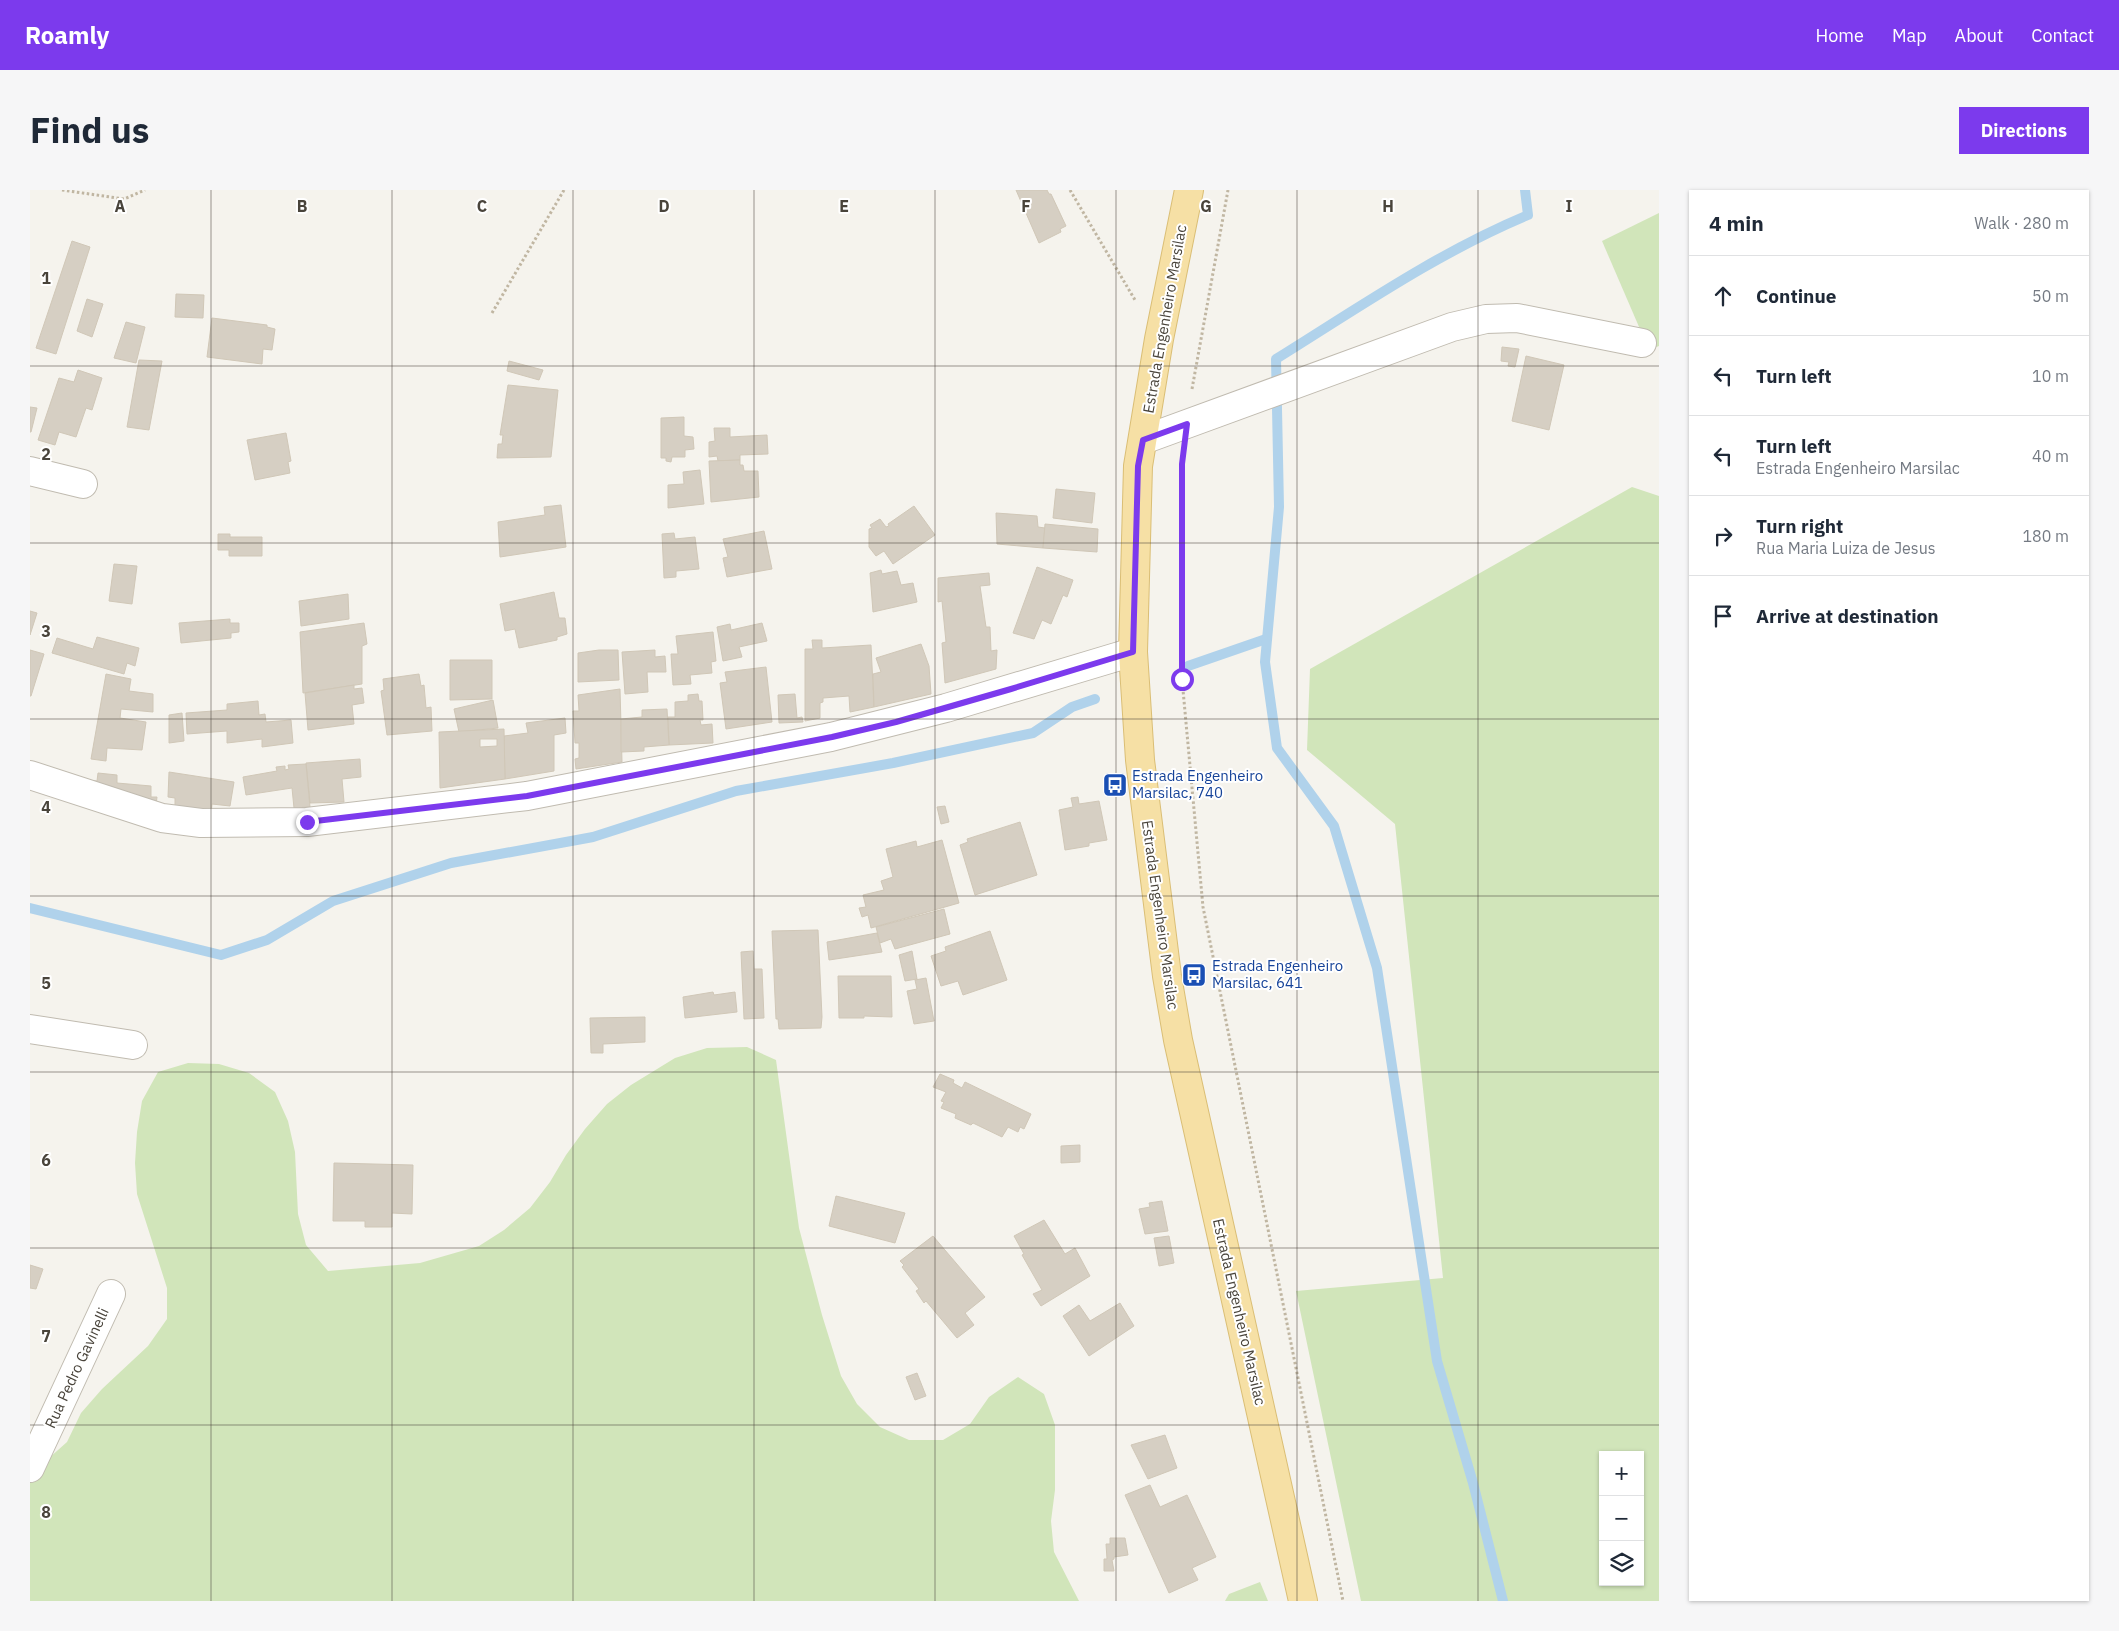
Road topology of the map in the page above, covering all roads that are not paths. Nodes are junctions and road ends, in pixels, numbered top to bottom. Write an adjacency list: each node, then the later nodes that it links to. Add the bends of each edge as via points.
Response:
1 (1189, 190): 3 (main road, Estrada Engenheiro Marsilac, via 1159,339)
2 (1642, 343): 3 (street, via 1517,318 1486,319 1452,327)
3 (1143, 440): 6 (main road, Estrada Engenheiro Marsilac, via 1138,466)
4 (30, 471): 5 (street)
5 (83, 484)
6 (1133, 652): 7 (street, via 896,722 832,737 527,796 307,822 210,823 162,818); 12 (main road, Estrada Engenheiro Marsilac, via 1140,760 1166,976)
7 (30, 775)
8 (30, 1029): 9 (street)
9 (133, 1045)
10 (111, 1294): 11 (street, Rua Pedro Gavinelli)
11 (30, 1468)
12 (1304, 1601)

